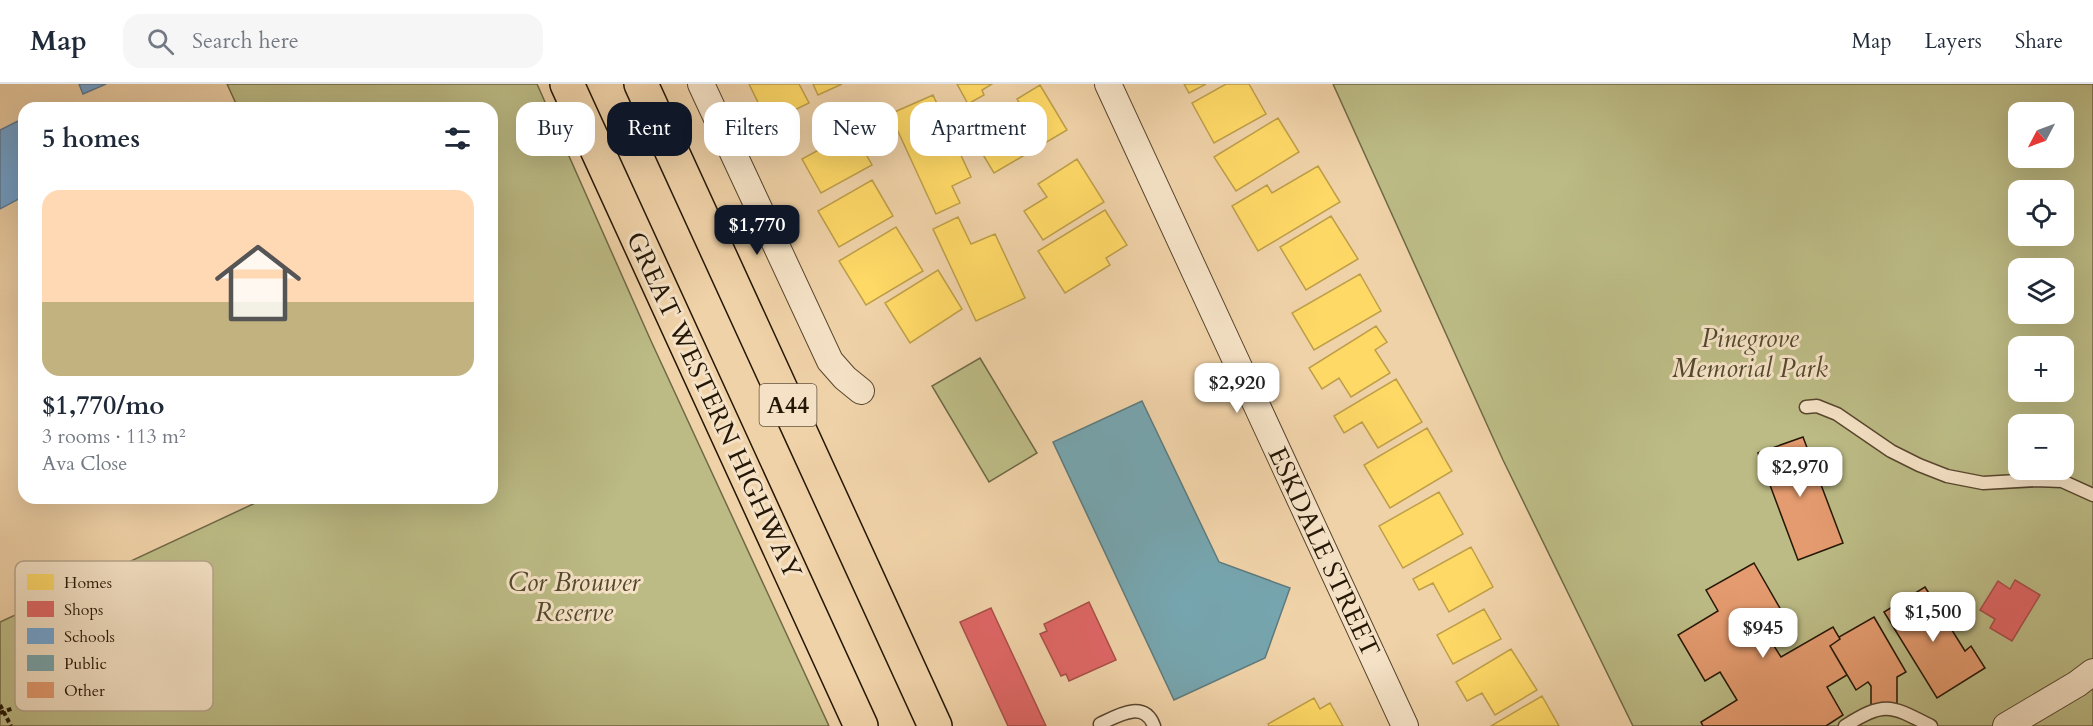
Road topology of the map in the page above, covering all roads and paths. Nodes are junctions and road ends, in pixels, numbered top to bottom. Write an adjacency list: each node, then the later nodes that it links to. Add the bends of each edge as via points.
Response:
1 (567, 84): 14 (highway, GREAT WESTERN HIGHWAY / A44)
2 (641, 84): 15 (highway, A44)
3 (701, 84): 5 (street, via 830,361)
4 (1108, 84): 17 (street, ESKDALE STREET)
5 (861, 391)
6 (1806, 407): 7 (lane, via 1817,406 1837,414 1891,451 1947,476 1983,483 2062,481)
7 (2093, 495)
8 (2088, 679): 20 (street)
9 (0, 705): 11 (path)
10 (14, 708): 11 (path)
11 (2, 713): 13 (path)
12 (1100, 724): 16 (lane, via 1132,710 1149,717)
13 (11, 726)
14 (861, 726)
15 (935, 726)
16 (1154, 726)
17 (1405, 726)
18 (1845, 726): 19 (lane, via 1869,711 1891,709)
19 (1931, 726)
20 (2006, 726)

